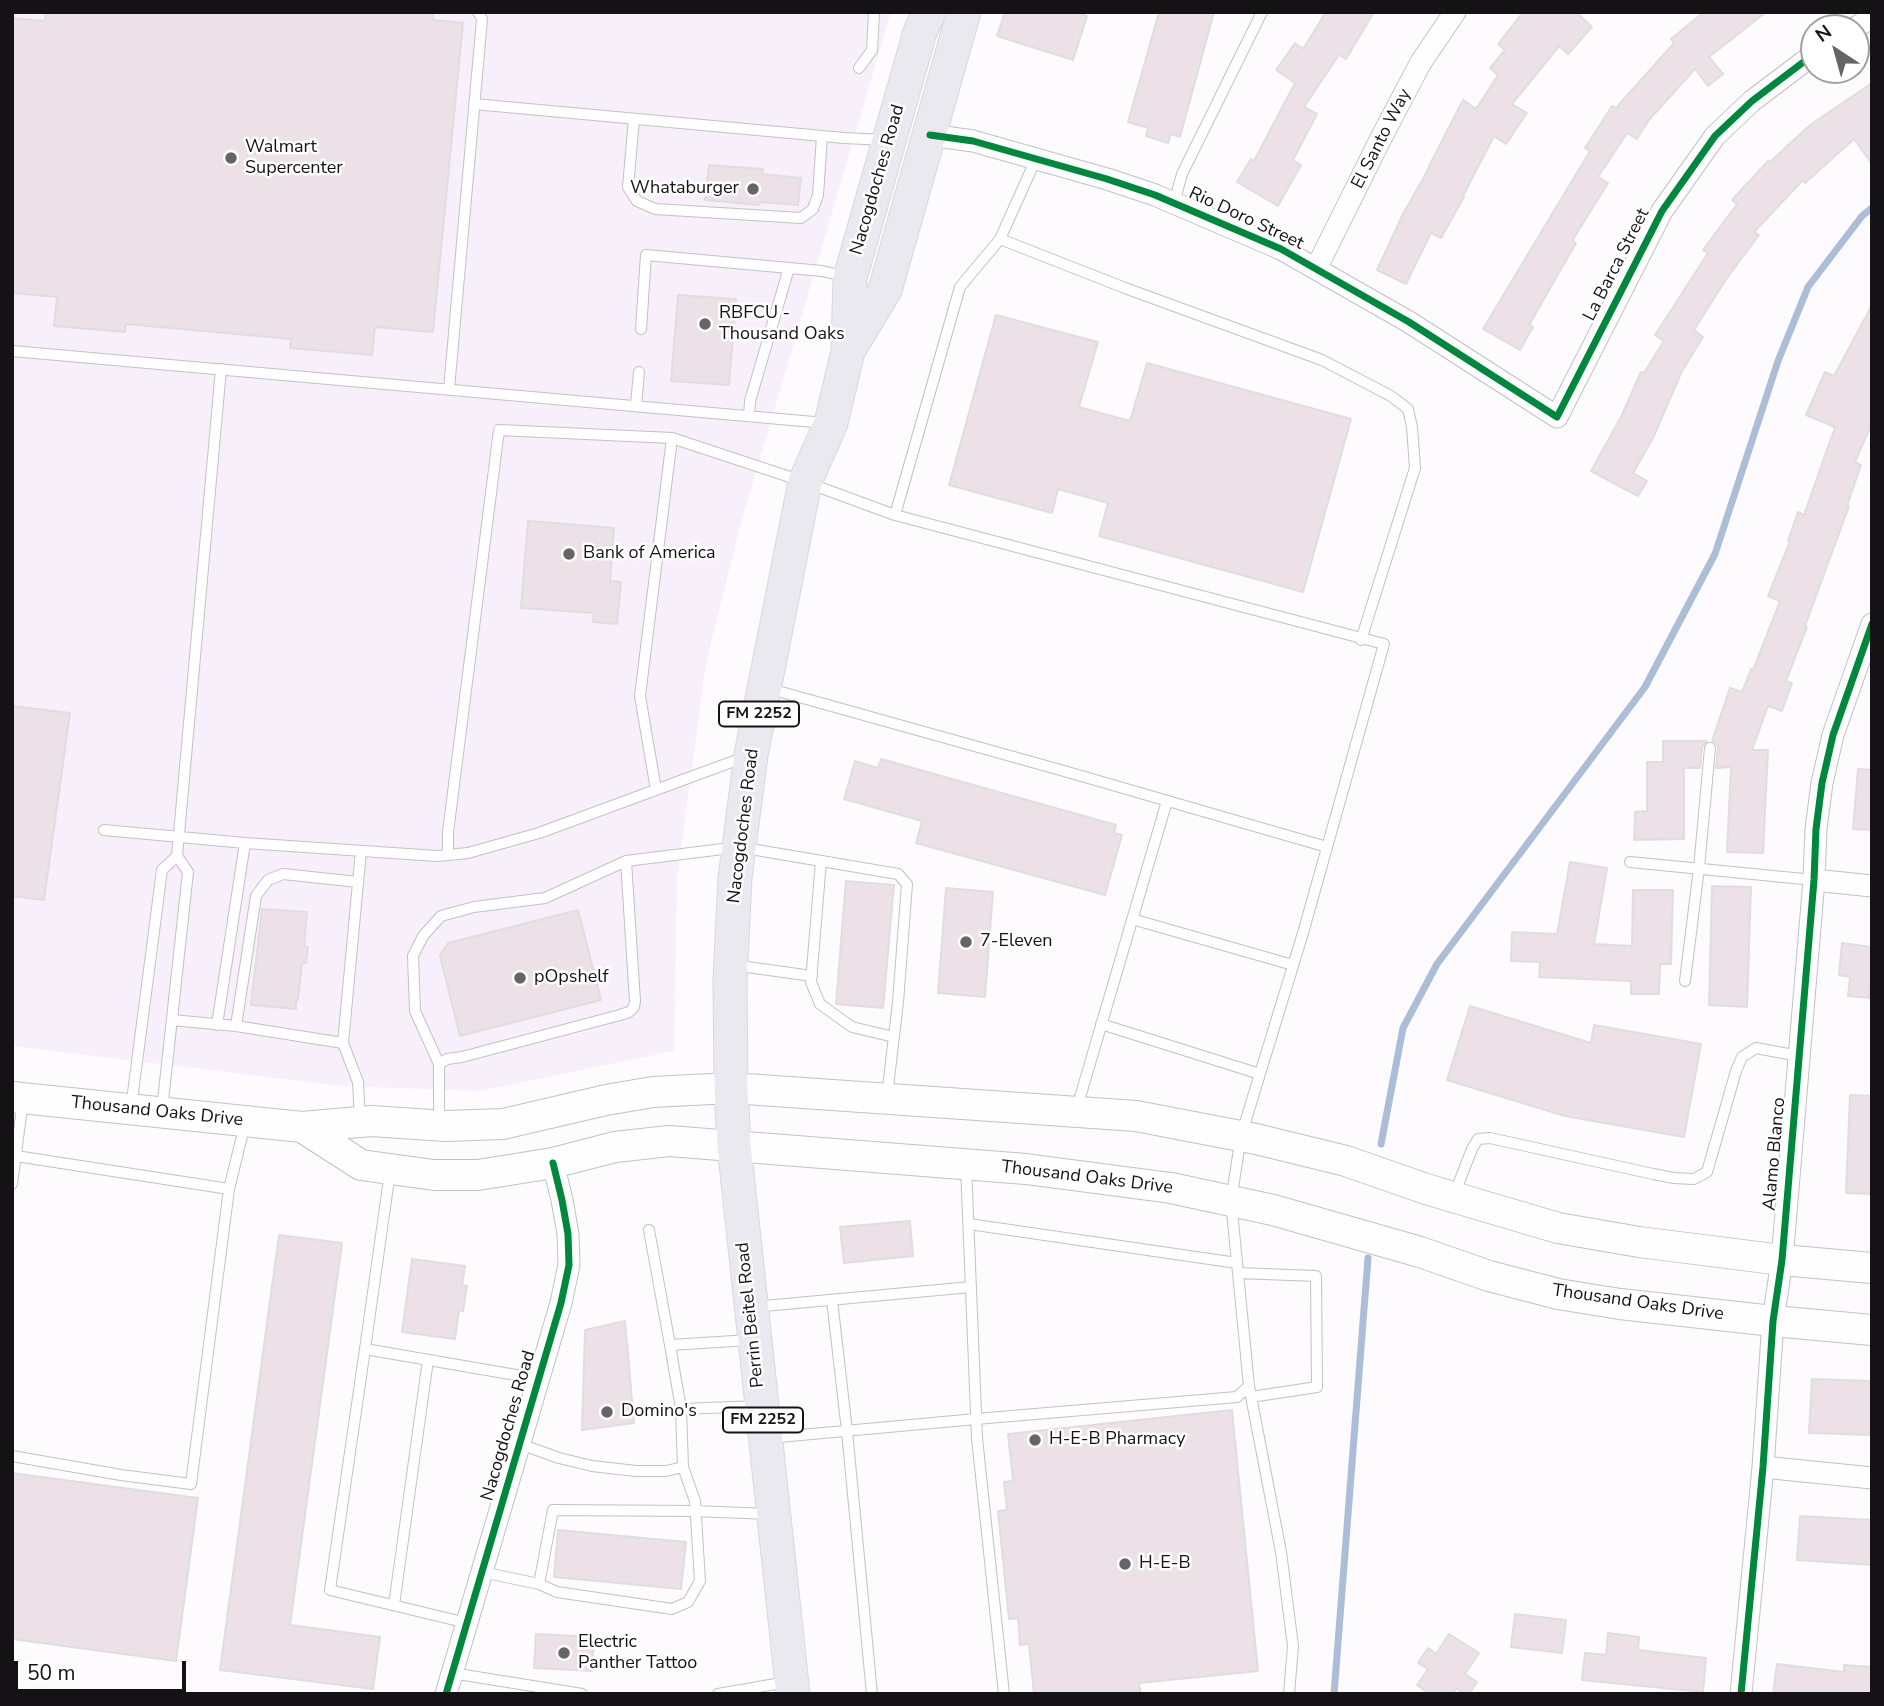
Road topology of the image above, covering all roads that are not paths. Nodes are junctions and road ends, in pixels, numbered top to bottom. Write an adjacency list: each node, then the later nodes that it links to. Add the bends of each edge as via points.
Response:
1 (478, 12): 9 (lane, via 482,19)
2 (874, 12): 8 (lane, via 872,50)
3 (929, 12): 13 (main road, Nacogdoches Road / FM 2252)
4 (964, 12): 11 (main road, Nacogdoches Road / FM 2252)
5 (1262, 12): 15 (lane, via 1182,174)
6 (1455, 12): 18 (street, El Santo Way, via 1421,62)
7 (1800, 65): 28 (street, La Barca Street, via 1715,136 1662,211)
8 (859, 68)
9 (474, 104): 10 (lane); 25 (lane)
10 (634, 118): 12 (lane); 12 (lane, via 628,187 637,201 655,209 801,218 813,209 818,195)
11 (930, 135): 14 (street, Rio Doro Street, via 973,141); 22 (main road, Nacogdoches Road / FM 2252, via 885,290)
12 (822, 136): 13 (lane)
13 (889, 140): 19 (main road, Nacogdoches Road / FM 2252)
14 (1036, 159): 15 (street, Rio Doro Street); 16 (lane)
15 (1174, 203): 18 (street, Rio Doro Street, via 1282,249)
16 (1000, 239): 32 (lane, via 960,287); 34 (lane, via 1322,360 1408,409 1415,468)
17 (789, 268): 19 (lane); 20 (lane, via 646,256); 27 (lane)
18 (1315, 270): 28 (street, Rio Doro Street, via 1409,323)
19 (850, 278): 22 (main road, Nacogdoches Road / FM 2252)
20 (641, 329)
21 (12, 351): 23 (lane)
22 (848, 351): 29 (main road, Nacogdoches Road / FM 2252)
23 (221, 369): 25 (lane); 41 (lane)
24 (639, 372): 26 (lane)
25 (449, 389): 26 (lane)
26 (636, 405): 27 (lane)
27 (749, 416): 29 (lane)
28 (1557, 417)
29 (831, 423): 31 (main road, Nacogdoches Road / FM 2252)
30 (672, 438): 31 (lane); 38 (lane, via 640,696); 46 (lane, via 499,430)
31 (805, 482): 32 (lane); 35 (main road, Nacogdoches Road / FM 2252)
32 (895, 515): 34 (lane)
33 (1872, 624): 52 (street, Alamo Blanco, via 1833,735 1822,783)
34 (1362, 640): 44 (lane, via 1384,644)
35 (764, 688): 37 (main road, Nacogdoches Road / FM 2252); 39 (lane)
36 (1710, 748): 51 (lane)
37 (751, 755): 38 (lane); 43 (main road, Nacogdoches Road / FM 2252)
38 (656, 790): 46 (lane, via 539,833)
39 (1167, 801): 44 (lane); 55 (lane)
40 (104, 830): 41 (lane)
41 (178, 837): 42 (lane); 47 (lane)
42 (245, 843): 45 (lane); 62 (lane)
43 (739, 847): 48 (lane); 49 (lane); 56 (main road, Nacogdoches Road / FM 2252)
44 (1327, 847): 57 (lane)
45 (361, 851): 46 (lane); 53 (lane)
46 (448, 855)
47 (177, 856): 60 (lane, via 188,872); 72 (lane, via 162,870)
48 (626, 861): 67 (lane, via 635,1001 629,1012); 67 (lane, via 545,898 441,916 423,936 414,956 415,1011)
49 (821, 861): 58 (lane); 64 (lane, via 898,874 907,884)
50 (1630, 862): 51 (lane)
51 (1699, 868): 52 (lane); 59 (lane)
52 (1814, 880): 54 (street); 66 (street, Alamo Blanco)
53 (358, 882): 63 (lane, via 284,874 268,880 256,896); 65 (lane)
54 (1872, 886)
55 (1132, 919): 57 (lane); 61 (lane)
56 (731, 965): 58 (lane); 69 (main road, Nacogdoches Road / FM 2252)
57 (1293, 965): 68 (lane)
58 (812, 976): 64 (lane, via 820,1004 852,1027)
59 (1685, 981)
60 (172, 1020): 62 (lane); 74 (lane)
61 (1101, 1024): 68 (lane); 73 (lane)
62 (217, 1025): 63 (lane)
63 (236, 1026): 65 (lane)
64 (894, 1037): 71 (lane)
65 (343, 1042): 76 (lane, via 358,1082)
66 (1799, 1055): 87 (lane, via 1756,1048 1742,1057 1707,1172 1694,1179 1490,1138 1478,1139); 91 (street, Alamo Blanco)
67 (439, 1064): 77 (lane)
68 (1260, 1074): 79 (lane)
69 (731, 1088): 71 (main road, Thousand Oaks Drive); 77 (main road, Thousand Oaks Drive, via 653,1092 503,1124); 80 (main road, Nacogdoches Road / FM 2252)
70 (18, 1098): 72 (main road, Thousand Oaks Drive); 81 (lane)
71 (886, 1098): 73 (main road, Thousand Oaks Drive)
72 (130, 1110): 74 (main road, Thousand Oaks Drive)
73 (1076, 1112): 79 (main road, Thousand Oaks Drive, via 1136,1116)
74 (162, 1113): 75 (main road, Thousand Oaks Drive)
75 (245, 1122): 78 (main road, Thousand Oaks Drive); 86 (lane)
76 (360, 1122): 77 (main road, Thousand Oaks Drive); 78 (main road, Thousand Oaks Drive)
77 (440, 1126)
78 (302, 1127): 84 (main road, Thousand Oaks Drive, via 361,1165)
79 (1241, 1136): 87 (main road, Thousand Oaks Drive, via 1346,1161); 88 (lane)
80 (734, 1145): 82 (main road, Thousand Oaks Drive, via 669,1141 615,1147); 83 (main road, Thousand Oaks Drive); 96 (main road, Perrin Beitel Road / FM 2252)
81 (16, 1156): 85 (lane); 86 (lane)
82 (553, 1163): 84 (main road, Thousand Oaks Drive, via 478,1175); 103 (street, Nacogdoches Road, via 568,1234 569,1265)
83 (966, 1164): 88 (main road, Thousand Oaks Drive, via 1171,1188); 89 (lane)
84 (390, 1169): 101 (lane)
85 (12, 1184)
86 (229, 1189): 110 (lane, via 191,1484)
87 (1453, 1197): 91 (main road, Thousand Oaks Drive, via 1558,1228)
88 (1231, 1200): 92 (lane); 97 (main road, Thousand Oaks Drive, via 1558,1294)
89 (969, 1224): 92 (lane); 94 (lane)
90 (649, 1230): 100 (lane)
91 (1782, 1260): 93 (main road, Thousand Oaks Drive); 97 (street, Alamo Blanco)
92 (1237, 1268): 104 (lane); 104 (lane, via 1316,1276 1317,1387)
93 (1872, 1268)
94 (971, 1287): 95 (lane); 106 (lane)
95 (832, 1300): 96 (lane); 108 (lane)
96 (751, 1307): 99 (main road, Perrin Beitel Road / FM 2252)
97 (1773, 1321): 98 (main road, Thousand Oaks Drive); 112 (street, Alamo Blanco)
98 (1872, 1330)
99 (754, 1340): 100 (lane); 107 (main road, Perrin Beitel Road / FM 2252)
100 (670, 1345): 105 (lane)
101 (365, 1349): 102 (lane); 118 (lane, via 330,1590)
102 (428, 1360): 103 (lane); 118 (lane)
103 (539, 1379): 109 (street, Nacogdoches Road)
104 (1250, 1392): 106 (lane, via 1237,1397); 126 (lane, via 1282,1552 1293,1646)
105 (681, 1409): 107 (lane); 111 (lane)
106 (976, 1419): 108 (lane); 125 (lane)
107 (763, 1422): 108 (lane); 115 (main road, Perrin Beitel Road / FM 2252)
108 (847, 1431): 124 (lane)
109 (520, 1444): 111 (lane, via 592,1466 666,1472); 116 (street, Nacogdoches Road)
110 (12, 1456)
111 (683, 1467): 114 (lane)
112 (1763, 1467): 113 (street); 127 (street, Alamo Blanco)
113 (1872, 1478)
114 (695, 1511): 115 (lane); 117 (lane, via 553,1510); 117 (lane, via 701,1581 688,1602 672,1609 557,1592)
115 (773, 1514): 121 (main road, Perrin Beitel Road / FM 2252)
116 (482, 1572): 117 (lane); 119 (street, Nacogdoches Road)
117 (539, 1584)
118 (394, 1605): 119 (lane)
119 (467, 1623): 120 (street, Nacogdoches Road)
120 (449, 1684): 122 (lane)
121 (792, 1687): 123 (lane)
122 (582, 1694)
123 (718, 1694)
124 (872, 1694)
125 (1004, 1694)
126 (1289, 1694)
127 (1741, 1694)

